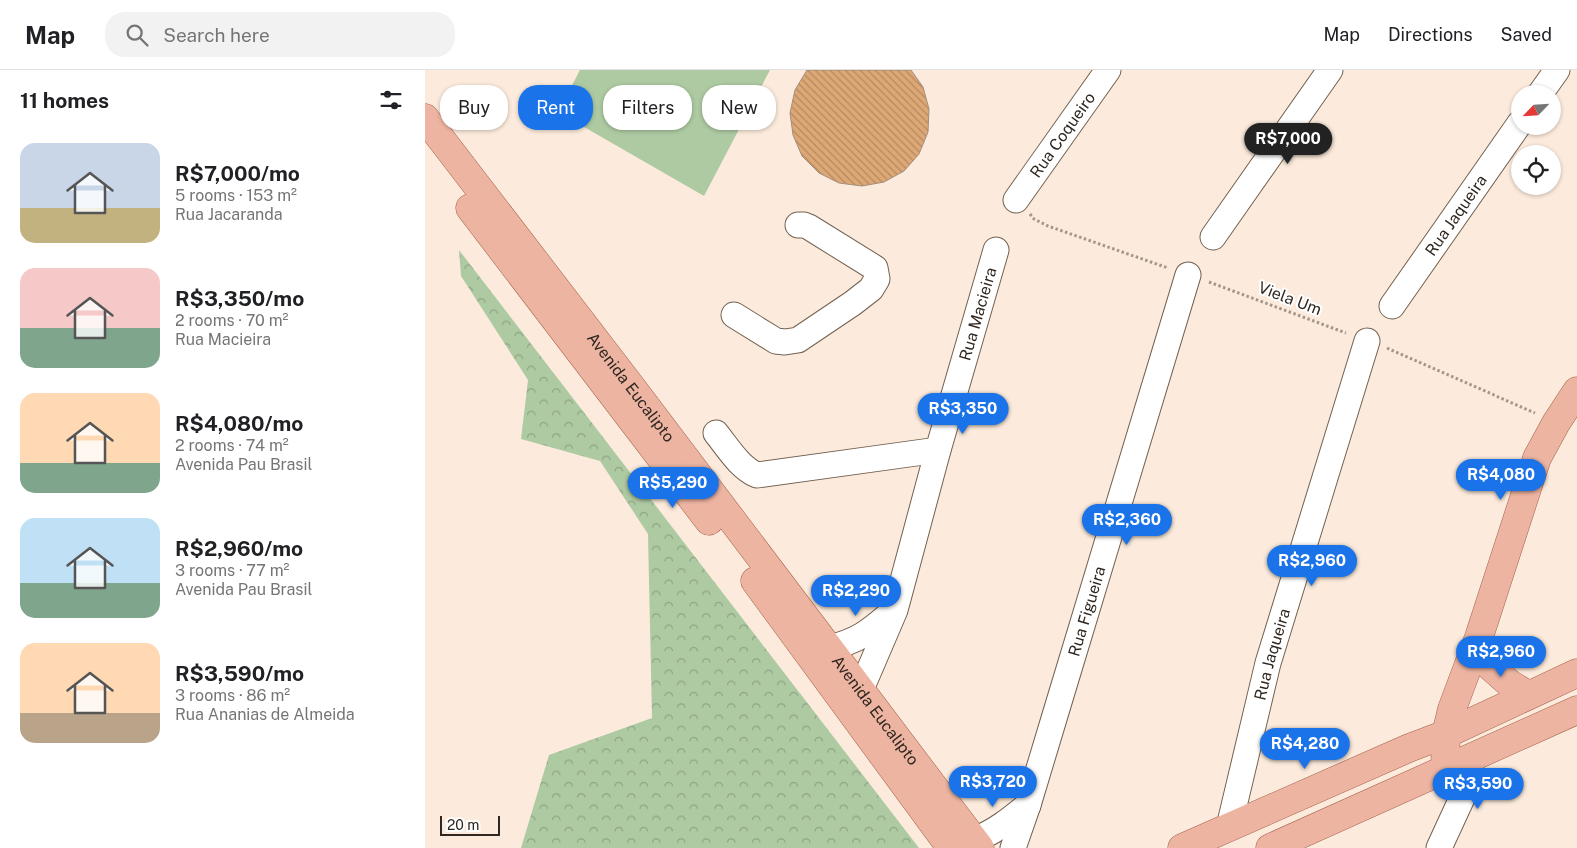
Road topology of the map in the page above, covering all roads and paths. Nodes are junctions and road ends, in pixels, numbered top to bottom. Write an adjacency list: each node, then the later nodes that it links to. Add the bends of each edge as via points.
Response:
1 (1108, 70): 8 (street, Rua Coqueiro)
2 (1330, 70): 10 (street)
3 (1557, 70): 4 (street)
4 (1546, 85)
5 (425, 118): 21 (main road, Avenida Eucalipto)
6 (1512, 135): 13 (street, Rua Jaqueira)
7 (425, 149): 25 (main road, Avenida Eucalipto, via 741,562)
8 (1016, 200): 12 (path, Viela Um, via 1034,219 1048,226)
9 (798, 226): 14 (street, via 809,227 867,261 875,268 877,278 871,289 798,340 776,341)
10 (1213, 237)
11 (996, 250): 19 (street, Rua Macieira)
12 (1188, 275): 15 (path, Viela Um); 31 (street, Rua Figueira)
13 (1392, 306)
14 (734, 315)
15 (1367, 341): 17 (path, Viela Um); 32 (street, Rua Jaqueira, via 1268,663)
16 (1577, 391): 17 (main road)
17 (1556, 423): 22 (main road, via 1537,458)
18 (716, 433): 19 (street, via 750,472 757,475)
19 (938, 450): 20 (street, Rua Macieira)
20 (895, 610): 21 (street, via 866,635); 25 (street, Rua Macieira)
21 (829, 648): 25 (main road, Avenida Eucalipto)
22 (1481, 648): 24 (main road, via 1510,684); 27 (main road); 28 (main road, via 1452,709)
23 (1577, 673): 24 (main road)
24 (1528, 696): 27 (main road)
25 (856, 701): 33 (main road, Avenida Eucalipto)
26 (1577, 710): 29 (main road)
27 (1475, 720): 28 (main road); 29 (main road)
28 (1446, 734): 30 (main road); 32 (main road)
29 (1473, 756): 30 (main road); 37 (street, via 1462,798)
30 (1445, 768): 36 (main road)
31 (1028, 805): 33 (street, via 1008,822); 34 (street, Rua Figueira)
32 (1229, 827): 35 (main road)
33 (969, 845)
34 (1013, 848)
35 (1182, 848)
36 (1270, 848)
37 (1439, 848)

